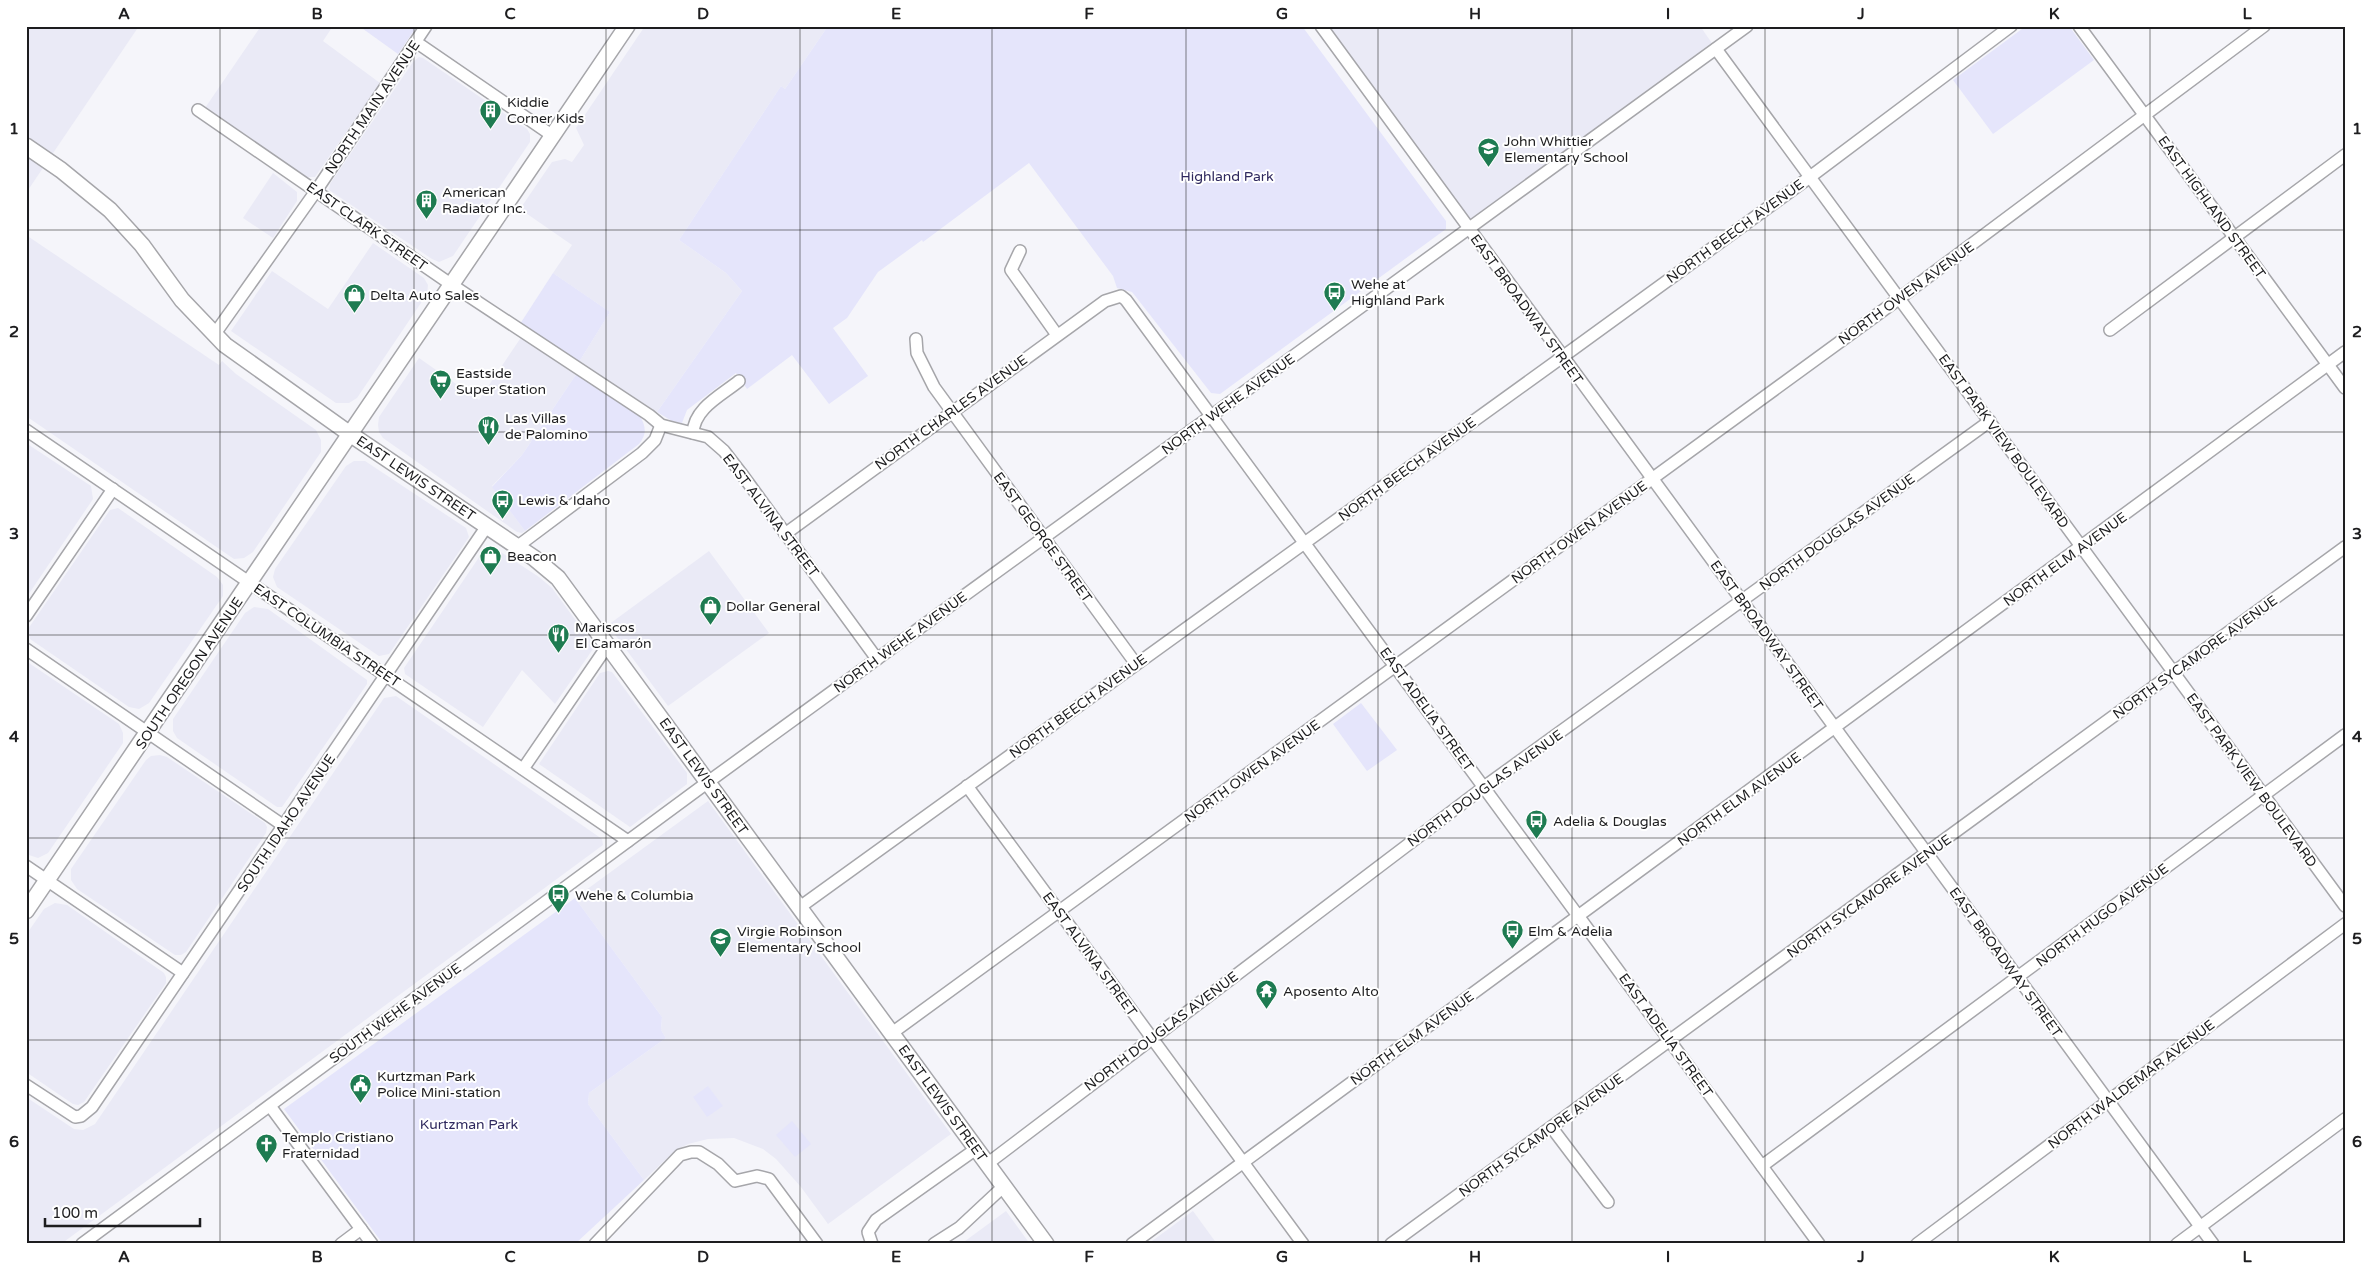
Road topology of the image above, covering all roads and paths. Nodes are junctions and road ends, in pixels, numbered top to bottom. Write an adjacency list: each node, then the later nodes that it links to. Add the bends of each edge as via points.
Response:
1 (426, 26): 8 (street, NORTH MAIN AVENUE)
2 (627, 26): 12 (main road, SOUTH OREGON AVENUE)
3 (1321, 26): 17 (street, EAST BROADWAY STREET)
4 (1747, 26): 9 (street, NORTH WEHE AVENUE)
5 (2011, 26): 15 (street, NORTH BEECH AVENUE)
6 (2079, 26): 11 (street, EAST HIGHLAND STREET)
7 (2264, 26): 11 (street, NORTH OWEN AVENUE)
8 (416, 42): 12 (street); 16 (street, NORTH MAIN AVENUE)
9 (1716, 49): 15 (street, EAST PARK VIEW BOULEVARD); 17 (street, NORTH WEHE AVENUE)
10 (198, 110): 16 (street, EAST CLARK STREET)
11 (2144, 115): 18 (street, EAST HIGHLAND STREET); 22 (street, NORTH OWEN AVENUE)
12 (553, 136): 20 (main road, SOUTH OREGON AVENUE)
13 (26, 146): 24 (main road, EAST LEWIS STREET, via 90,192 126,226 182,300)
14 (2345, 156): 18 (street)
15 (1810, 177): 22 (street, EAST PARK VIEW BOULEVARD); 28 (street, NORTH BEECH AVENUE)
16 (316, 191): 20 (street, EAST CLARK STREET); 24 (street, NORTH MAIN AVENUE)
17 (1468, 229): 28 (street, EAST BROADWAY STREET); 33 (street, NORTH WEHE AVENUE)
18 (2234, 238): 23 (street); 29 (street, EAST HIGHLAND STREET)
19 (1020, 251): 25 (street, via 1011,270)
20 (452, 285): 35 (street, EAST CLARK STREET); 38 (main road, SOUTH OREGON AVENUE)
21 (1120, 296): 25 (street, NORTH CHARLES AVENUE, via 1105,301); 33 (street, EAST ADELIA STREET, via 1132,305)
22 (1900, 298): 34 (street, EAST PARK VIEW BOULEVARD); 39 (street, NORTH OWEN AVENUE)
23 (2110, 330)
24 (214, 335): 38 (main road, EAST LEWIS STREET)
25 (1057, 335): 32 (street, NORTH CHARLES AVENUE)
26 (916, 339): 32 (street, EAST GEORGE STREET, via 923,369)
27 (2345, 352): 29 (street, NORTH ELM AVENUE)
28 (1562, 357): 39 (street, EAST BROADWAY STREET); 44 (street, NORTH BEECH AVENUE)
29 (2328, 365): 31 (street, EAST HIGHLAND STREET); 46 (street, NORTH ELM AVENUE)
30 (739, 381): 37 (street, via 701,411 693,424)
31 (2345, 388)
32 (951, 411): 42 (street, NORTH CHARLES AVENUE); 43 (street, EAST GEORGE STREET)
33 (1212, 416): 43 (street, NORTH WEHE AVENUE); 44 (street, EAST ADELIA STREET)
34 (1990, 421): 46 (street, EAST PARK VIEW BOULEVARD); 49 (street, NORTH DOUGLAS AVENUE)
35 (660, 425): 37 (street, EAST ALVINA STREET); 45 (street, via 655,440 642,453)
36 (26, 430): 40 (street, EAST COLUMBIA STREET)
37 (693, 433): 42 (street, EAST ALVINA STREET, via 708,437 724,451)
38 (350, 434): 41 (main road, EAST LEWIS STREET); 48 (main road, SOUTH OREGON AVENUE)
39 (1652, 479): 49 (street, EAST BROADWAY STREET); 55 (street, NORTH OWEN AVENUE)
40 (113, 489): 48 (street, EAST COLUMBIA STREET); 50 (street)
41 (487, 526): 45 (main road, EAST LEWIS STREET); 57 (street, SOUTH IDAHO AVENUE)
42 (785, 534): 53 (street, EAST ALVINA STREET)
43 (1044, 538): 53 (street, NORTH WEHE AVENUE); 54 (street, EAST GEORGE STREET)
44 (1305, 542): 54 (street, NORTH BEECH AVENUE); 55 (street, EAST ADELIA STREET)
45 (518, 546): 51 (main road, EAST LEWIS STREET, via 558,578)
46 (2082, 547): 56 (street, EAST PARK VIEW BOULEVARD); 58 (street, NORTH ELM AVENUE)
47 (2345, 548): 56 (street, NORTH SYCAMORE AVENUE)
48 (249, 582): 57 (street, EAST COLUMBIA STREET); 59 (main road, SOUTH OREGON AVENUE)
49 (1741, 600): 58 (street, EAST BROADWAY STREET); 64 (street, NORTH DOUGLAS AVENUE)
50 (26, 616)
51 (608, 645): 61 (street); 62 (main road, EAST LEWIS STREET)
52 (26, 649): 59 (street)
53 (877, 659): 62 (street, NORTH WEHE AVENUE)
54 (1136, 664): 63 (street, NORTH BEECH AVENUE)
55 (1395, 666): 64 (street, EAST ADELIA STREET); 74 (street, NORTH OWEN AVENUE)
56 (2174, 673): 65 (street, EAST PARK VIEW BOULEVARD); 68 (street, NORTH SYCAMORE AVENUE)
57 (386, 676): 61 (street, EAST COLUMBIA STREET); 66 (street, SOUTH IDAHO AVENUE)
58 (1835, 728): 68 (street, EAST BROADWAY STREET); 75 (street, NORTH ELM AVENUE)
59 (149, 733): 66 (street); 70 (main road, SOUTH OREGON AVENUE)
60 (2345, 735): 65 (street, NORTH HUGO AVENUE)
61 (522, 769): 67 (street, EAST COLUMBIA STREET)
62 (708, 782): 67 (street, SOUTH WEHE AVENUE); 72 (main road, EAST LEWIS STREET)
63 (967, 786): 72 (street, NORTH BEECH AVENUE); 74 (street, EAST ALVINA STREET)
64 (1484, 787): 75 (street, EAST ADELIA STREET); 80 (street, NORTH DOUGLAS AVENUE)
65 (2264, 795): 71 (street, EAST PARK VIEW BOULEVARD); 78 (street, NORTH HUGO AVENUE)
66 (284, 826): 77 (street, SOUTH IDAHO AVENUE)
67 (628, 841): 84 (street, SOUTH WEHE AVENUE)
68 (1927, 854): 78 (street, EAST BROADWAY STREET); 81 (street, NORTH SYCAMORE AVENUE)
69 (26, 866): 70 (street)
70 (47, 880): 73 (main road, SOUTH OREGON AVENUE); 77 (street)
71 (2345, 906)
72 (800, 907): 79 (main road, EAST LEWIS STREET)
73 (26, 911)
74 (1059, 912): 79 (street, NORTH OWEN AVENUE); 80 (street, EAST ALVINA STREET)
75 (1579, 916): 81 (street, EAST ADELIA STREET); 88 (street, NORTH ELM AVENUE)
76 (2345, 924): 83 (street, NORTH WALDEMAR AVENUE)
77 (183, 973): 82 (street, SOUTH IDAHO AVENUE, via 92,1107 81,1116 68,1114)
78 (2018, 978): 83 (street, EAST BROADWAY STREET); 90 (street, NORTH HUGO AVENUE)
79 (892, 1034): 87 (main road, EAST LEWIS STREET)
80 (1152, 1039): 88 (street, EAST ALVINA STREET); 89 (street, NORTH DOUGLAS AVENUE)
81 (1670, 1041): 86 (street, NORTH SYCAMORE AVENUE); 90 (street, EAST ADELIA STREET)
82 (26, 1085)
83 (2108, 1101): 93 (street, EAST BROADWAY STREET); 107 (street, NORTH WALDEMAR AVENUE)
84 (270, 1106): 94 (street); 95 (street, SOUTH WEHE AVENUE)
85 (2345, 1119): 93 (street)
86 (1552, 1128): 92 (street); 105 (street, NORTH SYCAMORE AVENUE)
87 (976, 1149): 89 (main road, EAST LEWIS STREET); 100 (street, via 876,1220 868,1232)
88 (1243, 1162): 103 (street, NORTH ELM AVENUE); 104 (street, EAST ALVINA STREET)
89 (988, 1164): 91 (main road, EAST LEWIS STREET)
90 (1762, 1166): 106 (street, EAST ADELIA STREET)
91 (1004, 1186): 101 (street, via 959,1228); 102 (main road, EAST LEWIS STREET)
92 (1608, 1202)
93 (2201, 1226): 108 (street); 109 (street, EAST BROADWAY STREET)
94 (361, 1229): 96 (street); 97 (street)
95 (82, 1244)
96 (341, 1244)
97 (372, 1244)
98 (595, 1244): 99 (street, via 674,1160 691,1152 710,1158 735,1181 757,1176 769,1179)
99 (817, 1244)
100 (872, 1244)
101 (934, 1244)
102 (1046, 1244)
103 (1132, 1244)
104 (1303, 1244)
105 (1391, 1244)
106 (1819, 1244)
107 (1917, 1244)
108 (2177, 1244)
109 (2213, 1244)

